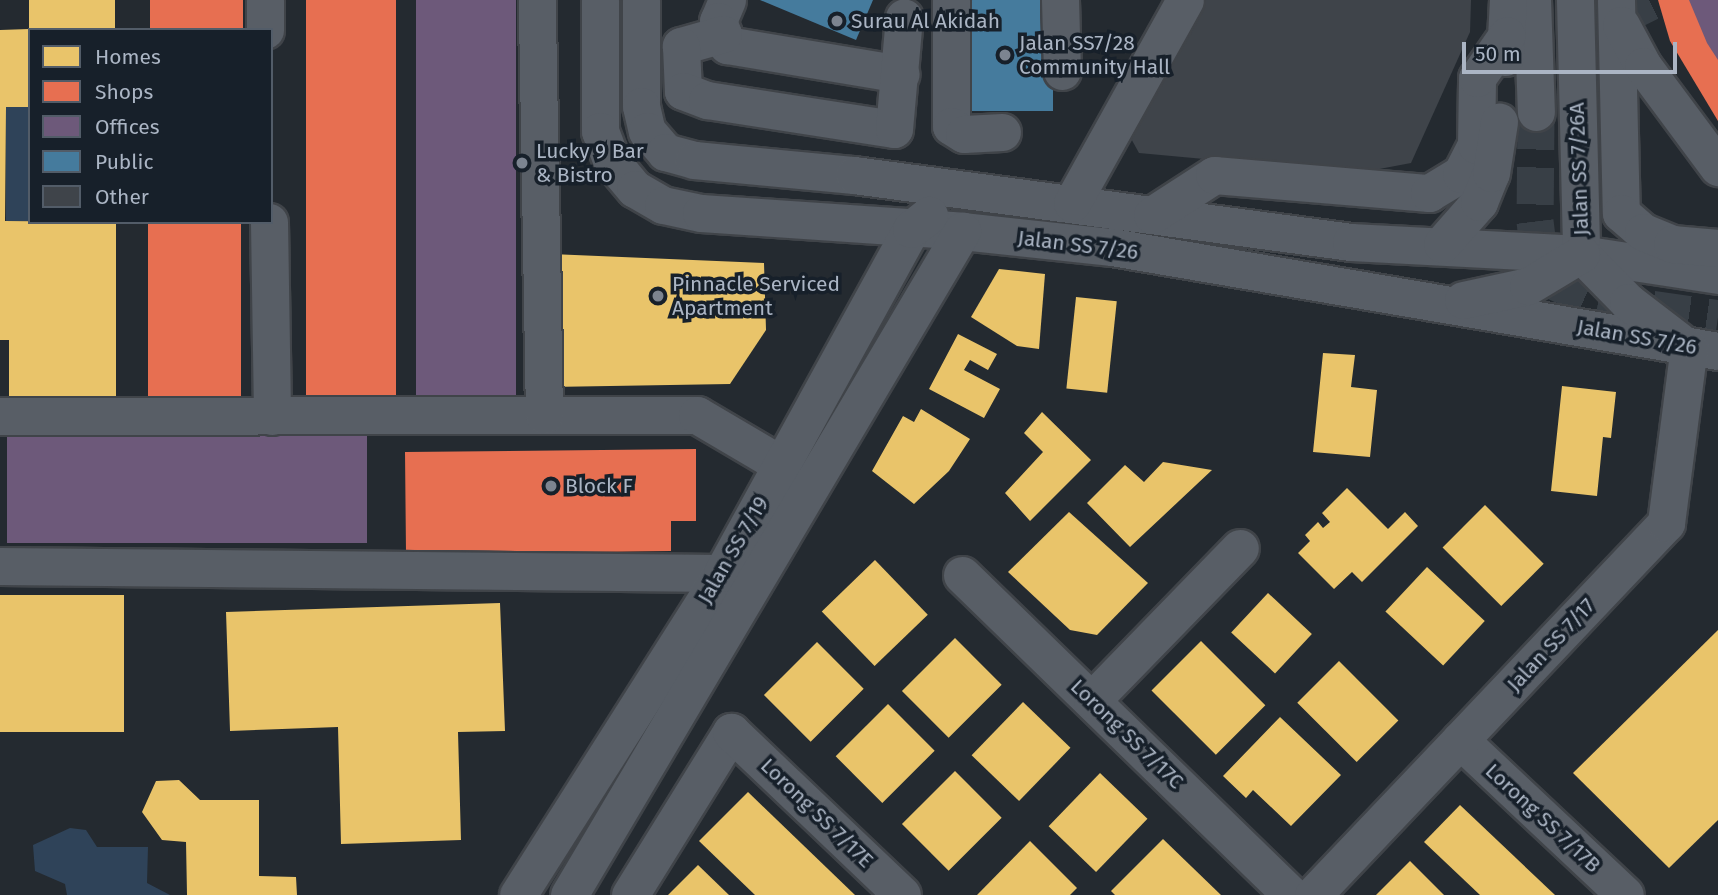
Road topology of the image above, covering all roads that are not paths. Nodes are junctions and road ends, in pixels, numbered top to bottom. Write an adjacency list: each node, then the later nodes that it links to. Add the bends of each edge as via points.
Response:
1 (265, 0): 14 (street)
2 (537, 0): 35 (street)
3 (600, 0): 26 (street, via 600,131 612,162 635,189 663,205 701,213)
4 (641, 0): 20 (street, Jalan SS 7/26, via 641,106 647,131 665,152 694,160)
5 (951, 0): 18 (street, via 951,126 964,134)
6 (1060, 0): 15 (street)
7 (1185, 0): 22 (street)
8 (1532, 0): 17 (street, Jalan SS 7/26A)
9 (1616, 9): 10 (street); 19 (street, via 1643,66); 28 (street, via 1621,213 1643,232 1672,244)
10 (1576, 10): 29 (street, Jalan SS 7/26A)
11 (725, 17): 16 (street, via 727,45); 16 (street, via 681,46 683,91 707,100 894,129)
12 (904, 17): 16 (street)
13 (1507, 17): 23 (street, via 1477,78 1476,145 1461,174 1429,193 1214,175); 27 (street, via 1491,173 1479,202)
14 (265, 28)
15 (1062, 71)
16 (901, 74)
17 (1536, 112)
18 (1002, 132)
19 (1718, 167)
20 (912, 184): 21 (street, Jalan SS 7/26); 24 (street)
21 (977, 193): 22 (street, Jalan SS 7/26); 24 (street, Jalan SS 7/19)
22 (1072, 203): 23 (street, Jalan SS 7/26)
23 (1152, 215): 27 (street, Jalan SS 7/26, via 1351,242)
24 (952, 219): 26 (street, Jalan SS 7/19); 31 (street, Jalan SS 7/26); 43 (street, Jalan SS 7/19)
25 (269, 224): 38 (street)
26 (911, 229): 39 (street, Jalan SS 7/19)
27 (1442, 244): 29 (street, Jalan SS 7/26)
28 (1718, 248)
29 (1581, 254): 30 (street, Jalan SS 7/26); 31 (street, Jalan SS 7/26A, via 1528,286); 33 (street, Jalan SS 7/26A, via 1664,333)
30 (1718, 275)
31 (1443, 304): 32 (street, Jalan SS 7/26)
32 (1618, 334): 33 (street, Jalan SS 7/26); 36 (street, via 1644,349 1662,367)
33 (1704, 349): 36 (street, Jalan SS 7/17)
34 (1718, 373): 36 (street, via 1696,391)
35 (544, 415): 38 (street); 39 (street, via 697,415)
36 (1679, 415): 45 (street, Jalan SS 7/17, via 1666,523)
37 (0, 416): 38 (street)
38 (272, 416)
39 (782, 465): 43 (street, Jalan SS 7/19)
40 (1240, 548): 44 (street)
41 (0, 566): 43 (street)
42 (962, 575): 44 (street, Lorong SS 7/17C)
43 (736, 580): 46 (street, Jalan SS 7/19); 47 (street, Jalan SS 7/19)
44 (1093, 700): 50 (street, Lorong SS 7/17C)
45 (1460, 740): 51 (street, Jalan SS 7/17); 52 (street, Lorong SS 7/17B)
46 (518, 895)
47 (569, 895)
48 (630, 895): 49 (street, Lorong SS 7/17E, via 731,732)
49 (902, 895)
50 (1291, 895)
51 (1313, 895)
52 (1625, 895)

